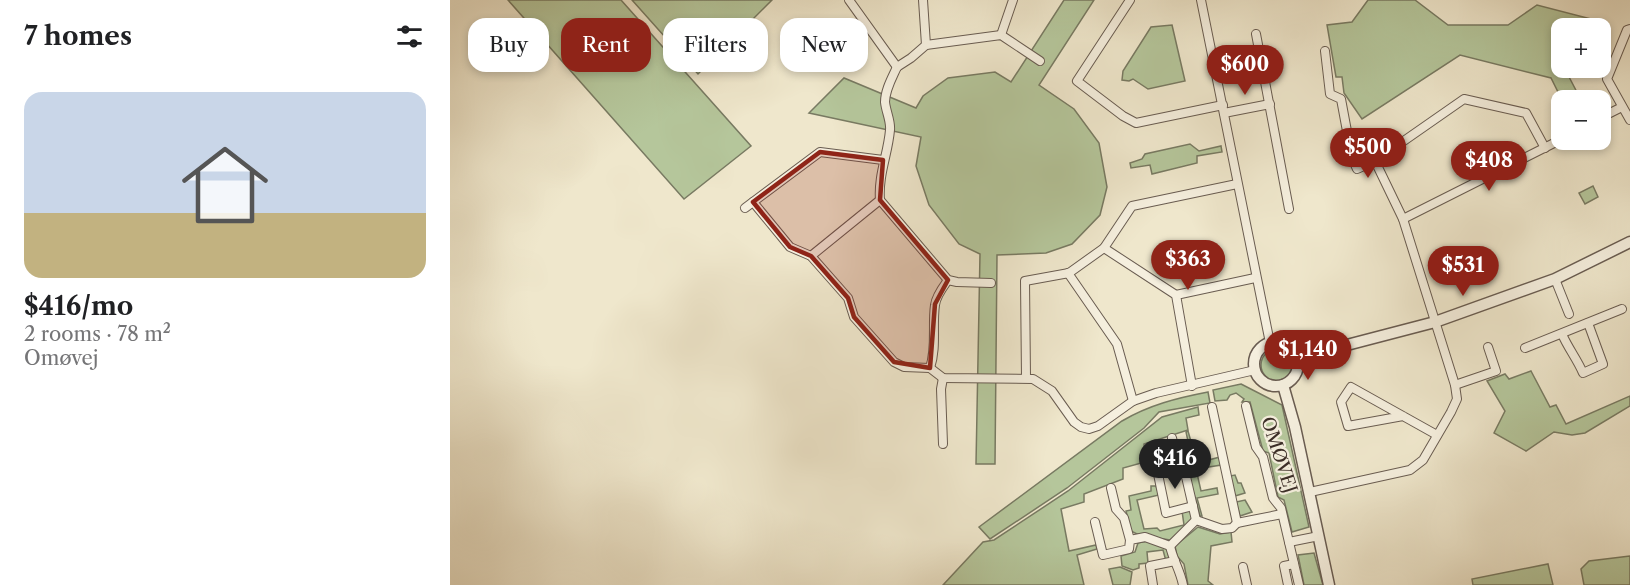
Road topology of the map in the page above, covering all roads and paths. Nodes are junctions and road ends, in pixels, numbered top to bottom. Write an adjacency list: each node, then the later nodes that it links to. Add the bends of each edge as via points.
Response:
1 (849, 0): 12 (street)
2 (924, 0): 9 (street)
3 (1013, 0): 8 (street)
4 (1130, 0): 15 (street, via 1077,81 1136,123)
5 (1201, 0): 15 (street)
6 (1630, 29): 14 (street, via 1607,79)
7 (1256, 34): 13 (street)
8 (1001, 35): 9 (street); 11 (street)
9 (926, 45): 12 (street)
10 (1325, 51): 21 (street, via 1330,94 1341,99 1352,158 1357,169)
11 (1040, 61)
12 (897, 67): 20 (street, via 886,92 890,129)
13 (1270, 104): 15 (street); 26 (street)
14 (1622, 106): 16 (street); 17 (street)
15 (1224, 109): 22 (street)
16 (1611, 112)
17 (1630, 120)
18 (1551, 145): 19 (street)
19 (1545, 148): 21 (street, via 1526,113 1464,99); 27 (street)
20 (883, 160): 23 (street); 24 (street, via 820,152)
21 (1375, 161): 27 (street)
22 (1237, 184): 29 (street, via 1132,206); 32 (street)
23 (880, 200): 30 (street); 34 (street)
24 (753, 202): 25 (street); 30 (street, via 790,247)
25 (745, 208)
26 (1289, 209)
27 (1403, 219): 39 (street)
28 (1630, 242): 33 (street)
29 (1104, 248): 31 (street); 36 (street)
30 (811, 256): 46 (street, via 848,298 854,317 894,362 904,367)
31 (1068, 273): 49 (street, via 1025,280); 53 (street, via 1117,344)
32 (1255, 278): 36 (street); 42 (street)
33 (1555, 279): 38 (street); 39 (street)
34 (948, 280): 35 (street); 46 (street, via 935,304 934,356)
35 (991, 283)
36 (1176, 295): 51 (street)
37 (1622, 309): 40 (street)
38 (1569, 314)
39 (1435, 322): 45 (street); 52 (street)
40 (1588, 323): 41 (street); 41 (street, via 1603,364 1583,373)
41 (1562, 334): 44 (street)
42 (1270, 343): 45 (street, via 1286,344); 47 (street, via 1256,355)
43 (1488, 347): 52 (street, via 1496,371)
44 (1525, 348)
45 (1297, 358): 50 (street, via 1296,374)
46 (930, 368): 48 (street)
47 (1255, 370): 50 (street, via 1267,384); 51 (street)
48 (944, 378): 49 (street); 59 (street)
49 (1026, 378): 53 (street, via 1047,386 1074,422 1089,429)
50 (1284, 385): 62 (street)
51 (1192, 386): 53 (street)
52 (1455, 386): 57 (street, via 1457,399)
53 (1133, 401)
54 (1246, 406): 64 (street, OMØVEJ, via 1273,498)
55 (1212, 407): 67 (street)
56 (1403, 416): 56 (street, via 1351,387 1341,402 1348,426); 57 (street)
57 (1437, 435): 62 (street, via 1423,460 1410,470)
58 (1172, 438): 63 (street, via 1178,462 1184,468)
59 (944, 444)
60 (1158, 474): 63 (street, via 1166,513)
61 (1111, 488): 69 (street)
62 (1310, 492): 68 (street)
63 (1192, 506): 65 (street)
64 (1282, 514): 67 (street, OMØVEJ); 70 (street, OMØVEJ)
65 (1196, 520): 67 (street, OMØVEJ, via 1222,529); 71 (street)
66 (1095, 522): 69 (street, via 1103,555 1129,549)
67 (1237, 524)
68 (1318, 536): 70 (street); 80 (street)
69 (1130, 540): 71 (street, via 1145,537)
70 (1289, 542): 73 (street, OMØVEJ)
71 (1170, 546): 72 (street)
72 (1175, 561): 75 (street, via 1150,566); 76 (street)
73 (1294, 564): 78 (street, OMØVEJ, via 1284,566); 79 (street, OMØVEJ)
74 (1243, 567): 77 (street)
75 (1153, 585)
76 (1183, 585)
77 (1247, 585)
78 (1288, 585)
79 (1299, 585)
80 (1329, 585)

